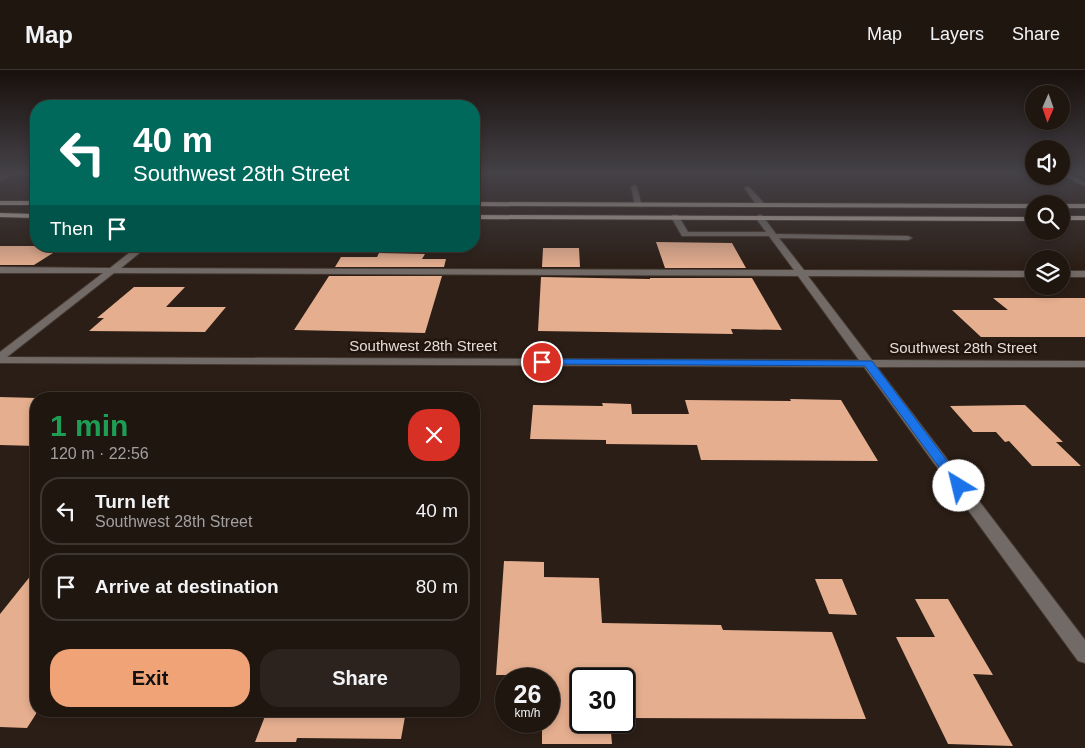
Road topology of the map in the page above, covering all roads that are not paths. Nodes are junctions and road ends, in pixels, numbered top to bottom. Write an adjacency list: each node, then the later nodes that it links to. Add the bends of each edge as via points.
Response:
1 (580, 205): 2 (main road)
2 (639, 205): 3 (main road)
3 (745, 205): 9 (main road); 13 (main road, via 721,212 599,212)
4 (756, 205): 9 (street)
5 (959, 206): 6 (main road); 9 (main road); 9 (main road, via 926,211)
6 (1025, 206)
7 (1070, 206): 8 (main road)
8 (1085, 206)
9 (760, 211): 14 (main road); 17 (main road); 18 (street)
10 (0, 216): 11 (main road)
11 (30, 216)
12 (480, 217): 13 (main road)
13 (570, 217): 14 (main road)
14 (675, 217): 18 (street, via 685,234)
15 (1070, 218): 16 (main road)
16 (1085, 218)
17 (1025, 219)
18 (772, 235): 19 (street); 23 (street)
19 (908, 238)
20 (136, 252): 22 (street)
21 (0, 270): 22 (street)
22 (113, 270): 23 (street); 27 (street)
23 (800, 273): 24 (street); 28 (street)
24 (1025, 274)
25 (1070, 274): 26 (street)
26 (1085, 274)
27 (0, 358): 28 (street, Southwest 28th Street)
28 (868, 363): 29 (street, Southwest 28th Street); 30 (street)
29 (1085, 364)
30 (1085, 655)

